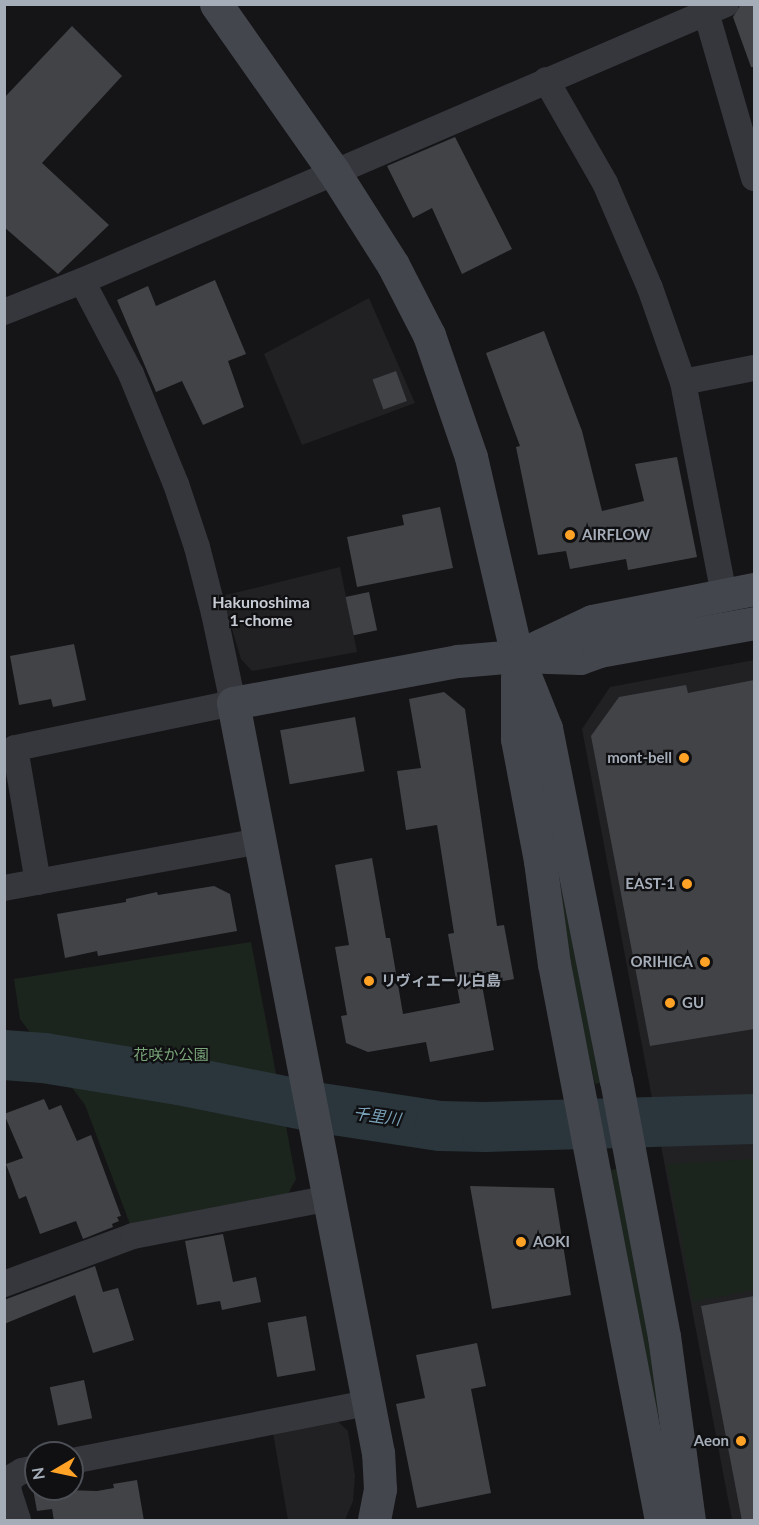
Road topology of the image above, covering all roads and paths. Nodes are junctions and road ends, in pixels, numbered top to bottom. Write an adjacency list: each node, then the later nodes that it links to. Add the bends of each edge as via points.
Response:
1 (216, 4): 4 (street)
2 (716, 8): 3 (street); 5 (street)
3 (546, 80): 4 (street); 9 (street, via 605,183 650,288)
4 (334, 172): 6 (street); 12 (street, via 393,265 437,356 471,457)
5 (754, 178)
6 (82, 281): 7 (street); 13 (street, via 131,374 176,484 206,580)
7 (4, 312)
8 (754, 368): 9 (street)
9 (683, 382): 10 (street)
10 (739, 592): 12 (street, via 592,621)
11 (754, 622): 12 (street, via 599,651 580,658)
12 (517, 656): 13 (street, via 458,661); 21 (street, via 546,728 664,1336); 26 (street, via 517,739 554,964)
13 (233, 703): 14 (street); 15 (street, via 15,748)
14 (260, 841): 15 (street); 17 (street)
15 (38, 882): 16 (street)
16 (4, 888)
17 (330, 1198): 18 (street, via 133,1236); 19 (street)
18 (4, 1284)
19 (368, 1403): 20 (street); 25 (street, via 380,1475)
20 (84, 1459)
21 (681, 1459): 27 (street); 28 (street)
22 (24, 1471): 23 (street)
23 (7, 1479): 24 (street)
24 (18, 1521)
25 (374, 1521)
26 (661, 1521)
27 (689, 1521)
28 (703, 1521)

